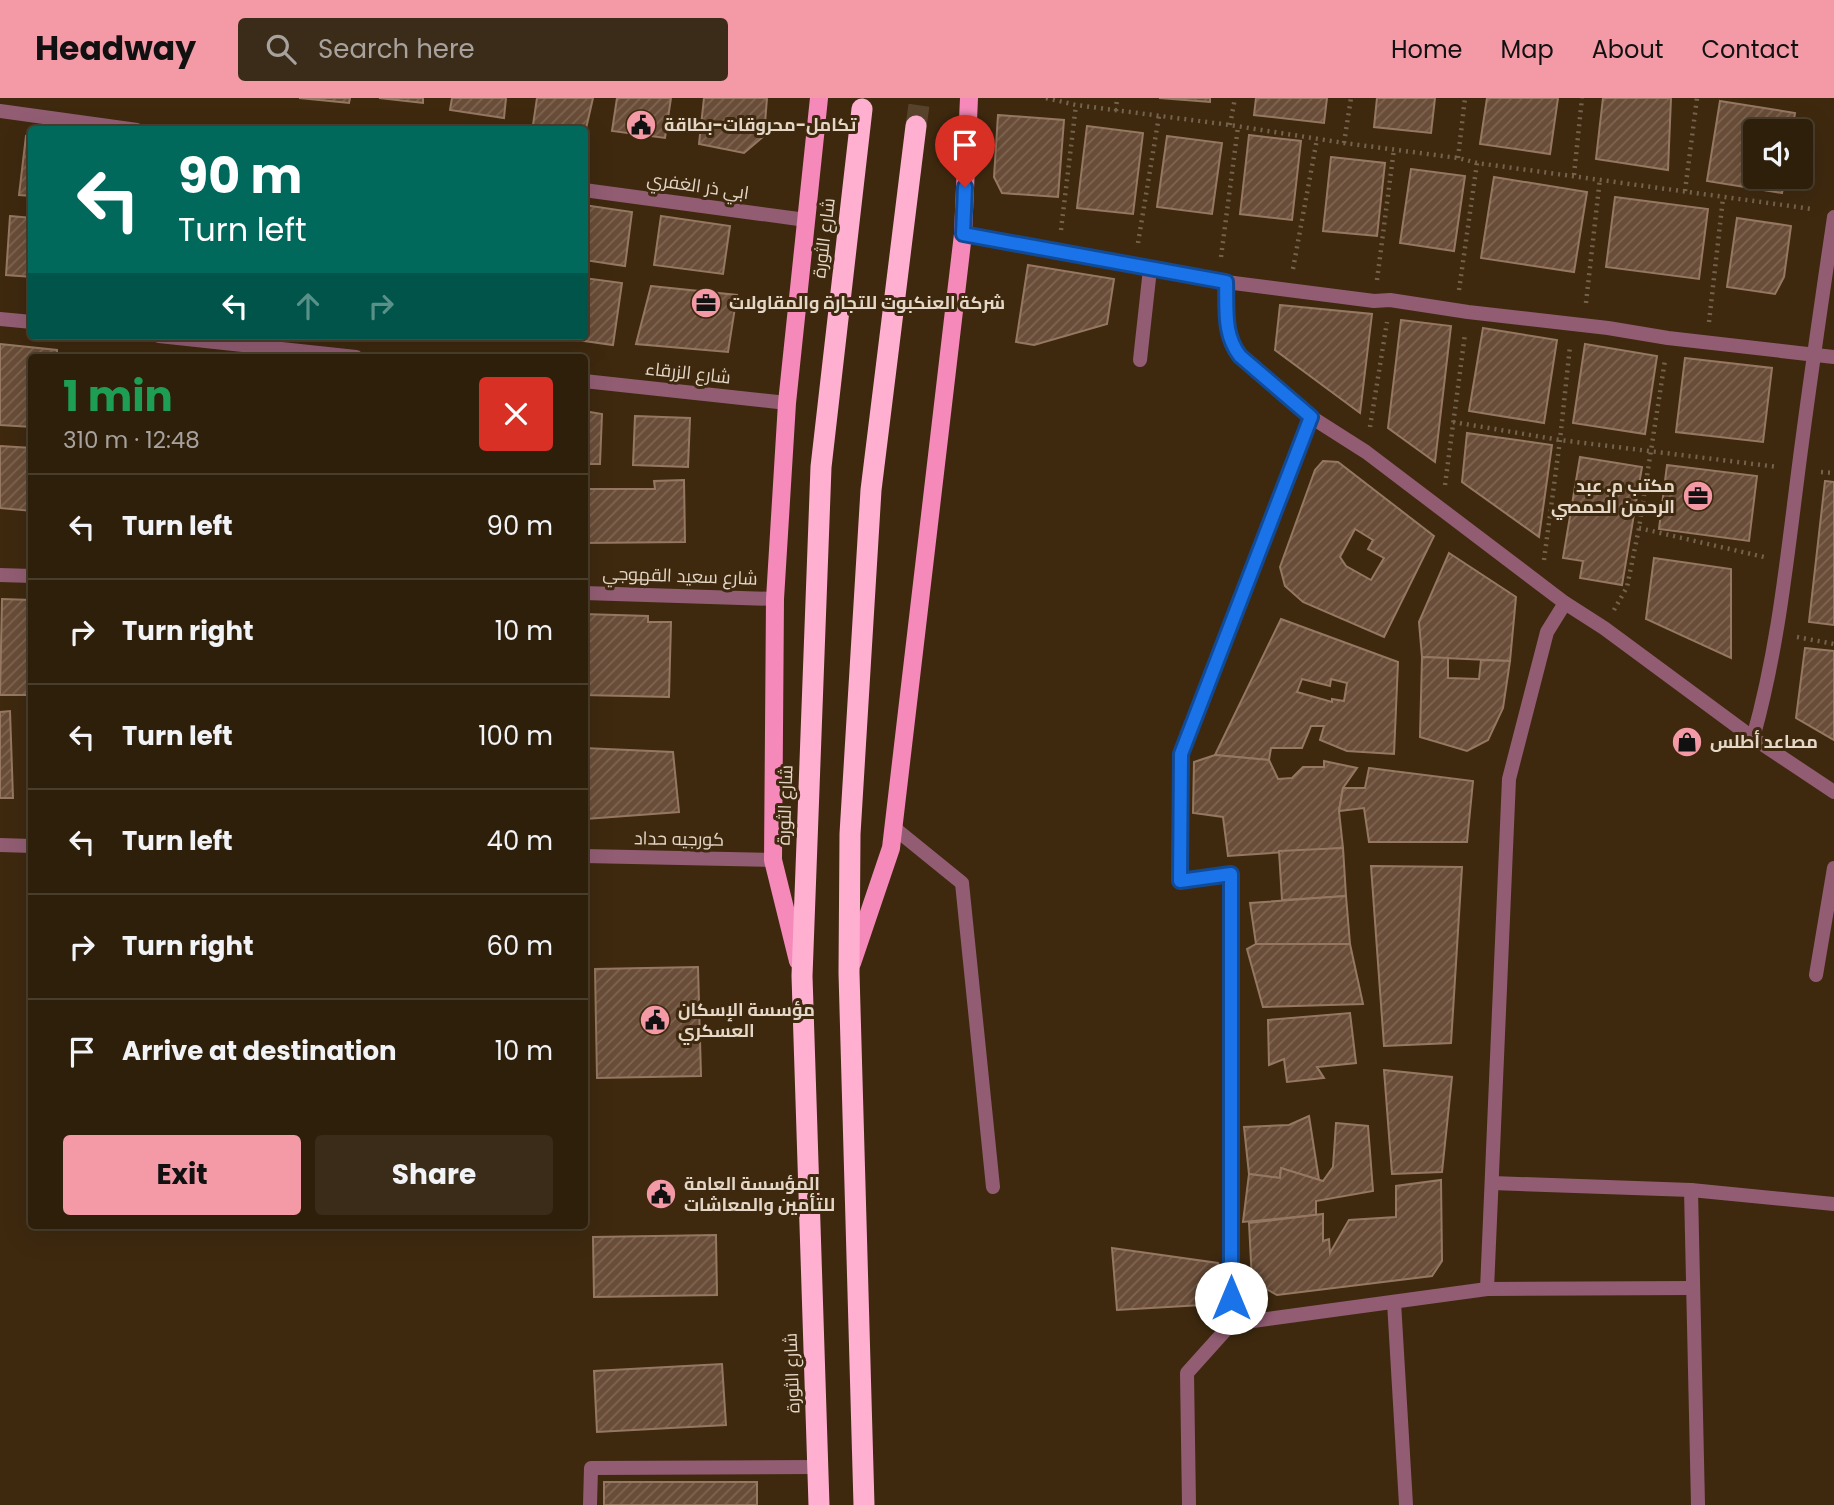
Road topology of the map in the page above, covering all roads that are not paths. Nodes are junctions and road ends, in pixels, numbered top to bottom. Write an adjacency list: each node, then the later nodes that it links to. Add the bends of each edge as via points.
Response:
1 (819, 98): 11 (main road)
2 (960, 98): 6 (main road)
3 (970, 98): 6 (main road)
4 (862, 108): 40 (highway, شارع الثورة, via 821,467)
5 (0, 111): 7 (street)
6 (968, 117): 12 (main road)
7 (108, 126)
8 (916, 126): 38 (highway, via 872,490 850,834)
9 (588, 191): 11 (street, ابي ذر الغفري)
10 (1834, 217): 19 (street)
11 (806, 220): 23 (main road)
12 (963, 234): 13 (street); 32 (main road)
13 (1150, 269): 14 (street); 21 (street)
14 (1222, 282): 19 (street); 24 (street, via 1232,345)
15 (0, 319): 16 (street)
16 (28, 322)
17 (197, 340): 18 (street)
18 (328, 354)
19 (1813, 354): 20 (street); 30 (street, via 1777,633)
20 (1834, 357)
21 (1140, 360)
22 (588, 381): 23 (street, شارع الزرقاء)
23 (787, 403): 28 (main road)
24 (1311, 417): 29 (street, via 1366,452); 48 (street, via 1181,754 1180,881 1231,874)
25 (0, 575): 26 (street)
26 (28, 576)
27 (588, 593): 28 (street, شارع سعيد القهوجي)
28 (775, 598): 36 (main road)
29 (1565, 603): 30 (street); 41 (street, via 1547,632 1509,779)
30 (1753, 738): 31 (street)
31 (1834, 792)
32 (893, 827): 38 (main road, via 891,848); 42 (street, via 962,883)
33 (0, 845): 34 (street)
34 (28, 846)
35 (588, 856): 36 (street, كورجيه حداد)
36 (773, 860): 40 (main road)
37 (1834, 868): 39 (street)
38 (849, 973): 52 (highway)
39 (1815, 975)
40 (802, 976): 49 (highway, شارع الثورة)
41 (1492, 1183): 43 (street); 46 (street)
42 (993, 1187)
43 (1691, 1190): 44 (street); 45 (street)
44 (1834, 1204)
45 (1692, 1288): 46 (street); 55 (street)
46 (1487, 1289): 47 (street)
47 (1394, 1302): 48 (street); 54 (street)
48 (1231, 1324): 53 (street, via 1187,1373)
49 (818, 1467): 50 (street, via 591,1468); 51 (highway, شارع الثورة)
50 (590, 1505)
51 (819, 1505)
52 (864, 1505)
53 (1189, 1505)
54 (1406, 1505)
55 (1698, 1505)

